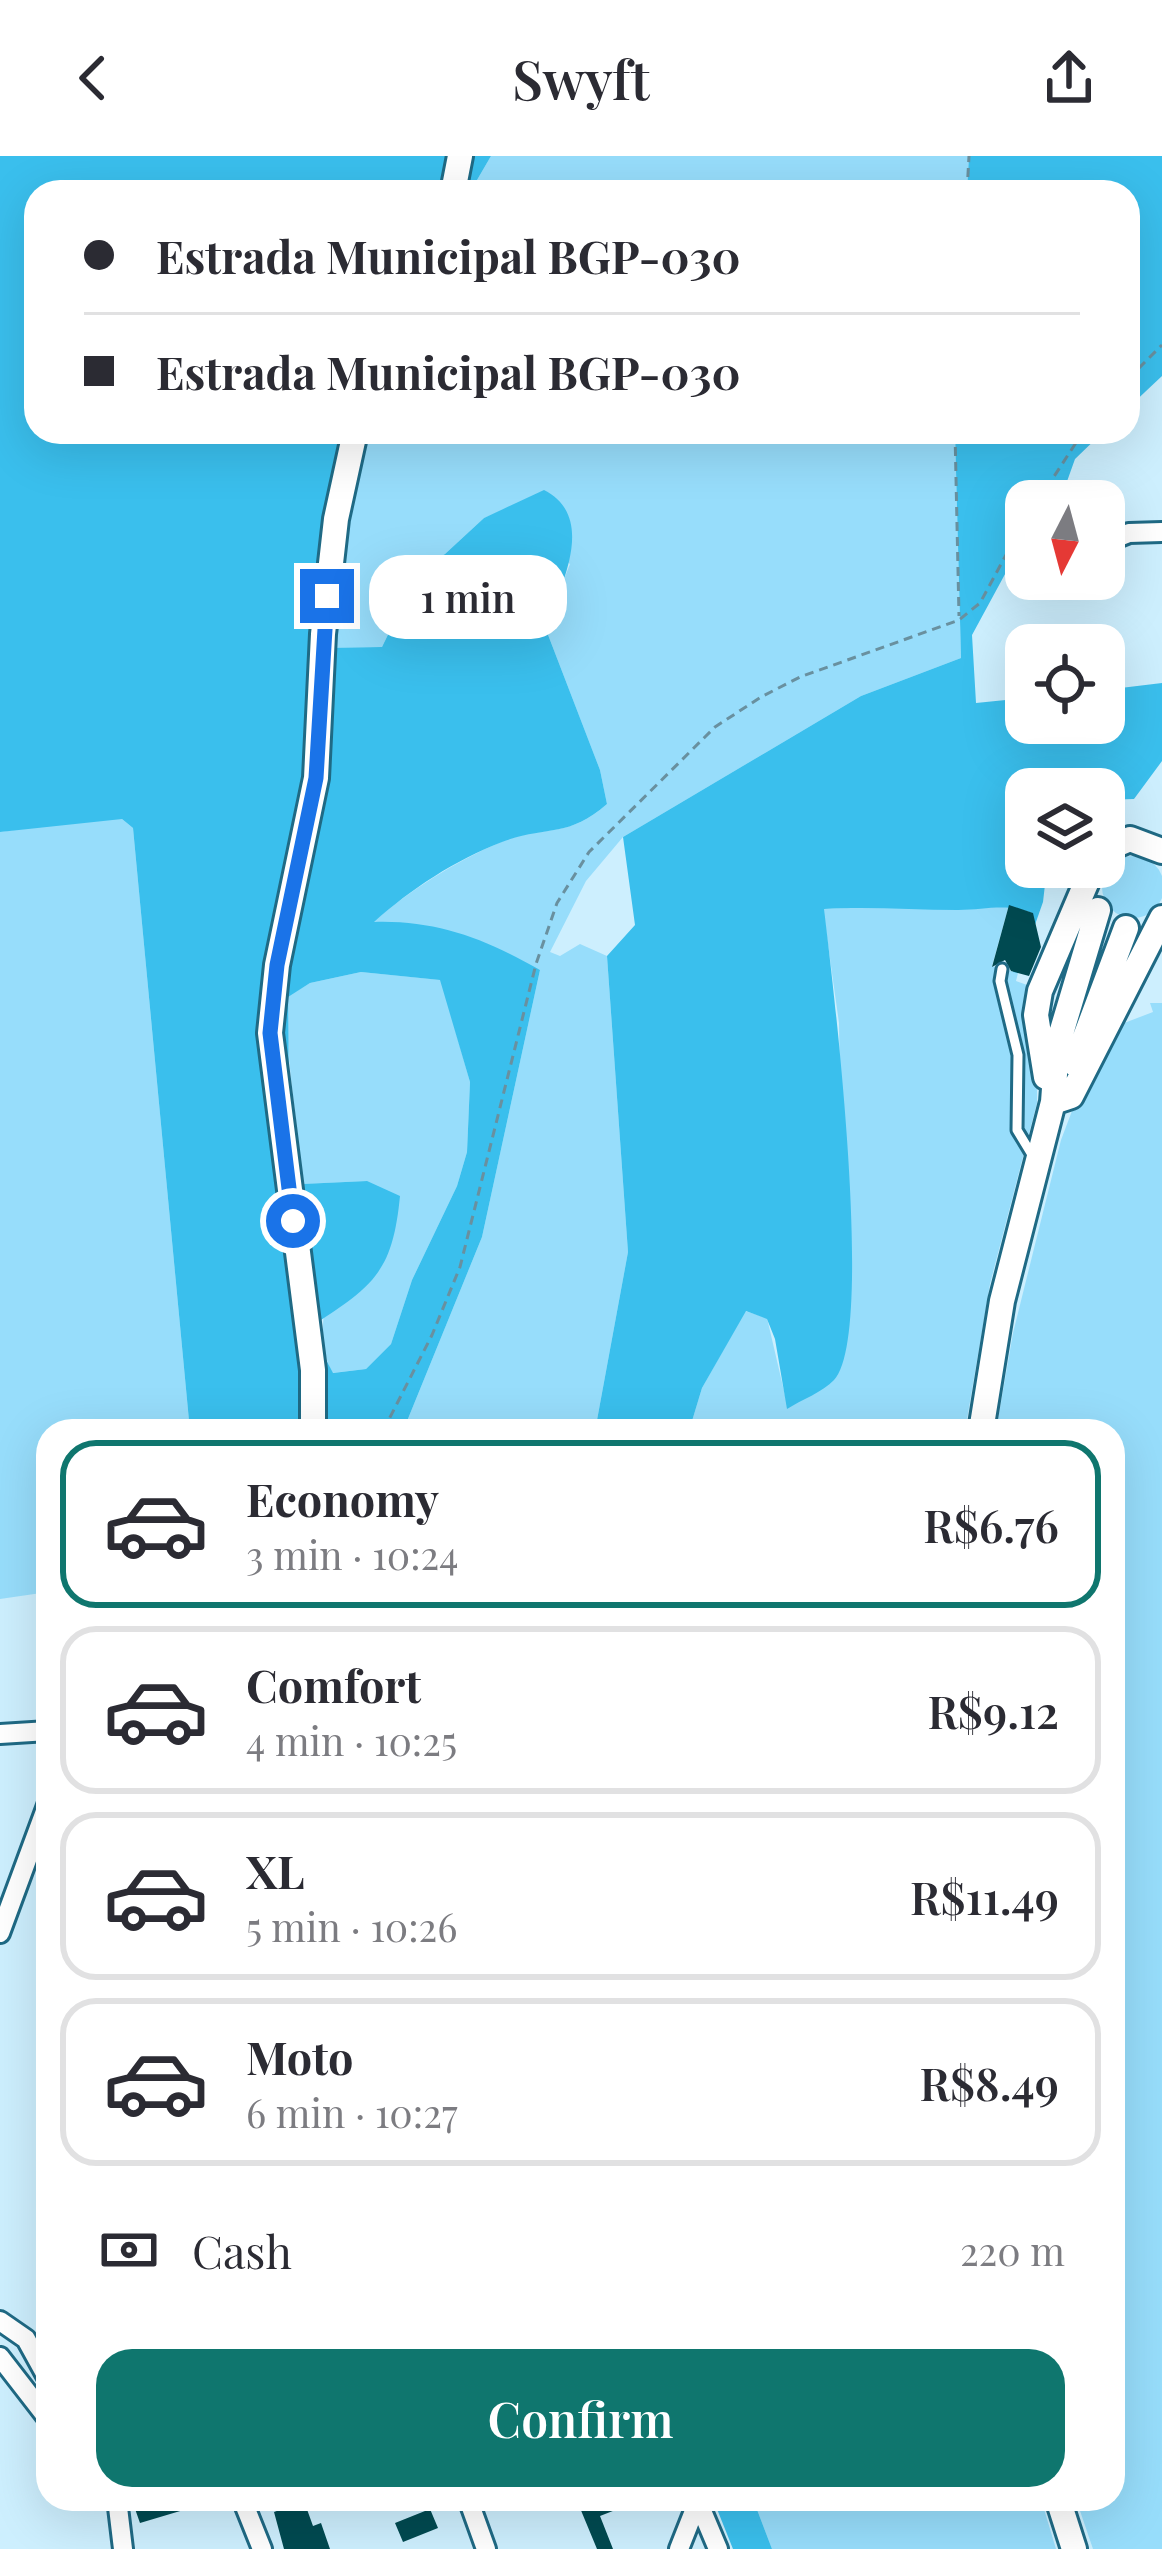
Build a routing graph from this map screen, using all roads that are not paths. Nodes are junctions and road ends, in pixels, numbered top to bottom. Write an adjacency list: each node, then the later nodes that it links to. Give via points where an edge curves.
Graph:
1 (353, 444): 16 (street, via 323,634 316,778 270,1033 314,1370)
2 (1162, 532): 3 (street)
3 (1125, 535)
4 (1125, 841): 5 (street)
5 (1161, 846)
6 (1084, 888): 10 (street)
7 (1097, 888): 9 (street)
8 (1162, 917): 9 (street, via 1143,926); 14 (street, via 1071,1096)
9 (1107, 920): 10 (street); 12 (street); 13 (street)
10 (1065, 937): 12 (street, via 1036,1015)
11 (1002, 969): 15 (lane, via 1018,1055 1017,1130)
12 (1048, 1044): 13 (street, via 1070,1055); 14 (street)
13 (1073, 1069): 14 (street)
14 (1053, 1102): 15 (street)
15 (1037, 1163): 17 (street)
16 (313, 1419)
17 (983, 1419)
18 (36, 1732): 19 (street)
19 (0, 1734)
20 (36, 1836): 21 (street)
21 (0, 1933)
22 (0, 2321): 24 (street)
23 (0, 2357): 25 (street)
24 (36, 2357)
25 (36, 2404)
26 (118, 2511): 32 (street)
27 (247, 2511): 33 (street)
28 (472, 2511): 34 (street)
29 (693, 2511): 35 (street)
30 (702, 2511): 36 (street)
31 (1062, 2511): 37 (street)
32 (123, 2549)
33 (262, 2549)
34 (486, 2549)
35 (680, 2549)
36 (718, 2549)
37 (1074, 2549)

